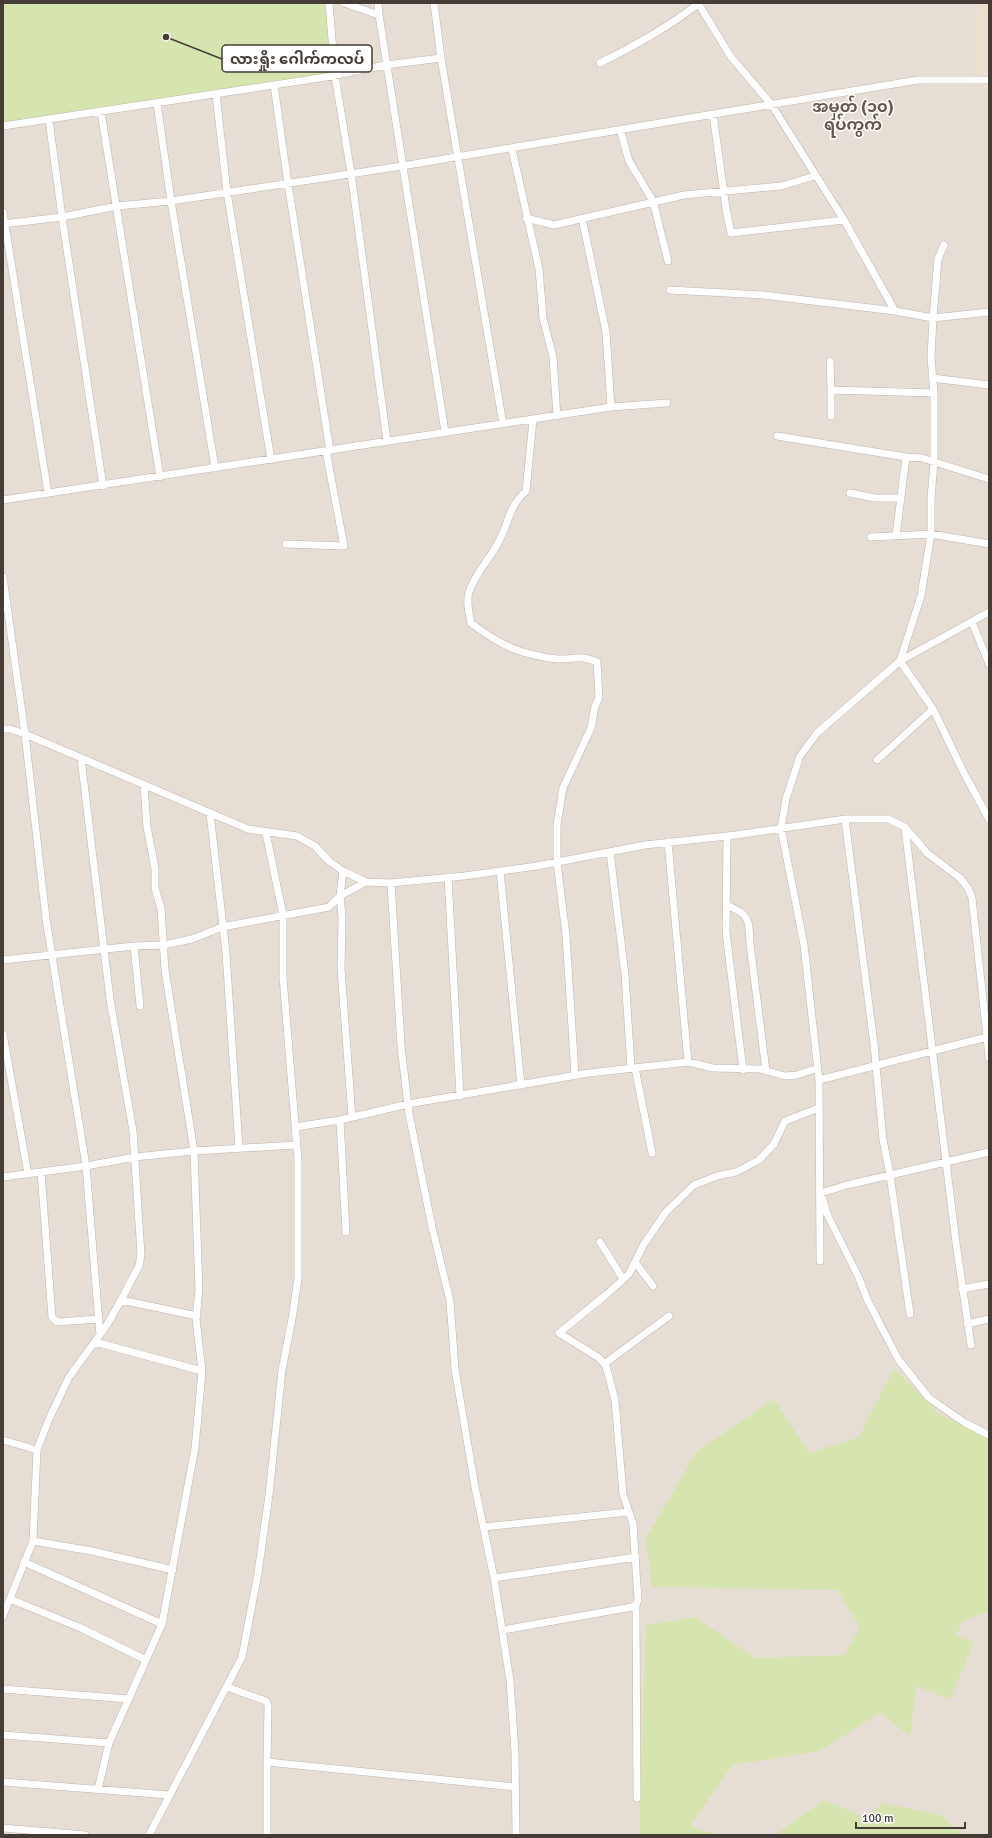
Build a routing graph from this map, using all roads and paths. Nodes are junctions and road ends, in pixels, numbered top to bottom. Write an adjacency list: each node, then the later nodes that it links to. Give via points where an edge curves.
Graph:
1 (329, 3): 10 (street)
2 (344, 3): 6 (street)
3 (378, 3): 6 (street)
4 (434, 3): 7 (street)
5 (698, 3): 8 (street, via 670,26); 15 (street, via 732,57)
6 (379, 15): 9 (street)
7 (441, 58): 9 (street); 22 (street)
8 (600, 63)
9 (386, 65): 10 (street); 23 (street)
10 (335, 76): 12 (street); 24 (street)
11 (989, 80): 15 (street, via 918,80)
12 (274, 85): 13 (street); 26 (street)
13 (216, 94): 14 (street); 28 (street)
14 (157, 103): 16 (street); 29 (street)
15 (771, 104): 17 (street); 25 (street)
16 (101, 112): 18 (street); 31 (street)
17 (713, 114): 20 (street); 27 (street)
18 (49, 120): 19 (street); 33 (street)
19 (3, 126)
20 (620, 129): 21 (street); 30 (street, via 629,161)
21 (512, 149): 22 (street); 34 (street)
22 (458, 156): 23 (street); 54 (street)
23 (402, 166): 24 (street); 55 (street)
24 (351, 173): 26 (street); 57 (street)
25 (815, 176): 27 (street, via 781,186); 36 (street)
26 (288, 184): 28 (street); 58 (street)
27 (724, 191): 30 (street); 36 (street, via 731,233)
28 (227, 192): 29 (street); 60 (street)
29 (171, 201): 31 (street); 62 (street)
30 (653, 201): 35 (street); 39 (street)
31 (117, 206): 33 (street); 63 (street)
32 (3, 212): 37 (street)
33 (62, 217): 37 (street); 65 (street)
34 (526, 218): 35 (street, via 554,225); 51 (street, via 539,269 543,318 553,357)
35 (582, 218): 50 (street, via 606,332)
36 (844, 220): 41 (street)
37 (4, 224): 66 (street)
38 (944, 245): 43 (street, via 938,259)
39 (668, 261)
40 (670, 290): 41 (street, via 762,295)
41 (895, 311): 43 (street)
42 (989, 312): 43 (street)
43 (933, 318): 45 (street)
44 (830, 361): 47 (street)
45 (932, 378): 46 (street); 48 (street)
46 (989, 385)
47 (830, 390): 48 (street); 52 (street)
48 (934, 392): 61 (street)
49 (667, 403): 50 (street)
50 (611, 407): 51 (street)
51 (557, 416): 53 (street)
52 (831, 416)
53 (532, 420): 54 (street); 95 (street, via 526,492 515,501 498,544 477,574 468,594 468,605 471,623 496,641 516,651 558,659 586,657 597,662 599,698 595,706 592,728 563,788 556,825)
54 (503, 424): 55 (street)
55 (445, 432): 57 (street)
56 (777, 436): 59 (street)
57 (387, 441): 58 (street)
58 (328, 451): 60 (street); 73 (street, via 344,546)
59 (906, 457): 61 (street); 68 (street)
60 (271, 460): 62 (street)
61 (934, 462): 64 (street); 70 (street)
62 (215, 468): 63 (street)
63 (160, 477): 65 (street)
64 (989, 479)
65 (103, 486): 66 (street)
66 (48, 493): 69 (street)
67 (850, 493): 68 (street, via 875,498)
68 (901, 498): 71 (street)
69 (3, 500)
70 (931, 534): 71 (street); 74 (street); 78 (street, via 921,596)
71 (896, 536): 72 (street)
72 (871, 537)
73 (286, 544)
74 (989, 544)
75 (3, 577): 82 (street)
76 (989, 612): 77 (street)
77 (972, 622): 78 (street); 79 (street)
78 (900, 661): 80 (street); 90 (street, via 817,733 800,756 786,799)
79 (989, 664)
80 (933, 709): 84 (street); 88 (street)
81 (3, 729): 82 (street)
82 (25, 734): 83 (street); 108 (street)
83 (81, 758): 85 (street); 107 (street)
84 (877, 760)
85 (144, 786): 86 (street); 105 (street, via 147,826 161,909)
86 (210, 813): 91 (street, via 248,829); 104 (street)
87 (845, 819): 89 (street, via 888,819); 90 (street); 116 (street)
88 (989, 819)
89 (905, 827): 112 (street, via 927,853 960,878 972,898); 113 (street)
90 (781, 828): 92 (street); 118 (street, via 804,945)
91 (266, 833): 96 (street, via 296,836 315,846); 103 (street)
92 (727, 836): 93 (street); 102 (street)
93 (668, 842): 94 (street); 115 (street)
94 (610, 852): 95 (street); 117 (street)
95 (557, 862): 97 (street); 121 (street, via 566,935)
96 (343, 871): 99 (street); 101 (street)
97 (500, 871): 98 (street); 123 (street)
98 (448, 877): 100 (street); 124 (street)
99 (366, 882): 100 (street); 101 (street)
100 (391, 883): 125 (street, via 401,1046)
101 (340, 896): 103 (street, via 330,907); 127 (street, via 341,969)
102 (726, 904): 119 (street, via 726,932); 120 (street, via 738,909 746,916 749,924)
103 (283, 915): 104 (street); 129 (street, via 282,978)
104 (222, 927): 105 (street, via 192,939); 131 (street, via 232,1025)
105 (164, 945): 106 (street); 132 (street, via 165,970)
106 (134, 946): 107 (street); 110 (street)
107 (105, 949): 108 (street); 135 (street, via 110,999 133,1131)
108 (52, 954): 109 (street); 137 (street)
109 (3, 960)
110 (140, 1006)
111 (3, 1034): 139 (street)
112 (988, 1037): 113 (street); 114 (street)
113 (932, 1052): 116 (street); 136 (street)
114 (989, 1058)
115 (688, 1062): 117 (street); 119 (street, via 713,1068)
116 (875, 1066): 122 (street); 140 (street, via 883,1140)
117 (633, 1068): 121 (street); 134 (street)
118 (818, 1068): 120 (street, via 785,1076); 122 (street)
119 (743, 1070): 120 (street)
120 (766, 1071)
121 (575, 1076): 123 (street)
122 (819, 1080): 126 (street)
123 (521, 1085): 124 (street)
124 (460, 1096): 125 (street)
125 (408, 1104): 127 (street); 167 (street, via 432,1227 450,1301 455,1369)
126 (819, 1108): 142 (street); 145 (street, via 786,1121 774,1144 759,1160 736,1172 694,1185 666,1212)
127 (352, 1117): 128 (street)
128 (340, 1120): 129 (street); 143 (street)
129 (295, 1127): 130 (street)
130 (296, 1144): 131 (street); 180 (street, via 298,1278 282,1370 258,1573 242,1657)
131 (239, 1148): 132 (street)
132 (194, 1151): 135 (street); 153 (street, via 199,1290)
133 (989, 1152): 136 (street)
134 (652, 1153)
135 (135, 1157): 137 (street); 151 (street, via 141,1255 139,1266)
136 (946, 1161): 140 (street); 150 (street)
137 (86, 1166): 138 (street); 155 (street)
138 (41, 1172): 139 (street); 155 (street, via 52,1317 57,1322)
139 (28, 1174): 141 (street)
140 (890, 1175): 142 (street); 152 (street)
141 (3, 1177)
142 (821, 1193): 146 (street); 163 (street, via 827,1214 898,1359 928,1398)
143 (346, 1232)
144 (600, 1242): 147 (street)
145 (635, 1262): 147 (street, via 629,1274); 149 (street)
146 (820, 1262)
147 (623, 1279): 161 (street, via 558,1333 599,1358)
148 (989, 1284): 150 (street)
149 (653, 1286)
150 (962, 1289): 157 (street)
151 (121, 1300): 153 (street); 158 (street)
152 (910, 1314)
153 (197, 1316): 162 (street)
154 (669, 1316): 161 (street)
155 (99, 1319): 158 (street)
156 (989, 1319): 157 (street)
157 (967, 1324): 160 (street)
158 (100, 1335): 159 (street)
159 (95, 1342): 162 (street); 165 (street, via 69,1377)
160 (970, 1345)
161 (604, 1364): 166 (street, via 615,1400 623,1494)
162 (202, 1371): 171 (street, via 195,1448)
163 (989, 1435)
164 (3, 1440): 165 (street)
165 (37, 1450): 168 (street)
166 (628, 1512): 167 (street); 169 (street, via 633,1524)
167 (484, 1527): 172 (street)
168 (33, 1540): 170 (street); 171 (street)
169 (636, 1557): 172 (street); 174 (street)
170 (24, 1562): 173 (street); 177 (street)
171 (173, 1570): 177 (street)
172 (494, 1578): 178 (street)
173 (10, 1599): 175 (street); 179 (street, via 81,1628)
174 (636, 1605): 178 (street); 190 (street)
175 (5, 1608): 176 (street)
176 (3, 1616)
177 (162, 1624): 179 (street)
178 (502, 1630): 187 (street, via 510,1681)
179 (146, 1660): 182 (street)
180 (226, 1687): 185 (street, via 266,1701); 189 (street)
181 (3, 1689): 182 (street)
182 (129, 1699): 184 (street)
183 (3, 1735): 184 (street)
184 (109, 1743): 188 (street)
185 (267, 1762): 187 (street); 194 (street)
186 (3, 1782): 188 (street)
187 (515, 1787): 195 (street)
188 (98, 1790): 189 (street)
189 (169, 1795): 193 (street)
190 (637, 1798)
191 (3, 1828): 192 (street)
192 (85, 1835)
193 (149, 1835)
194 (267, 1835)
195 (516, 1835)

